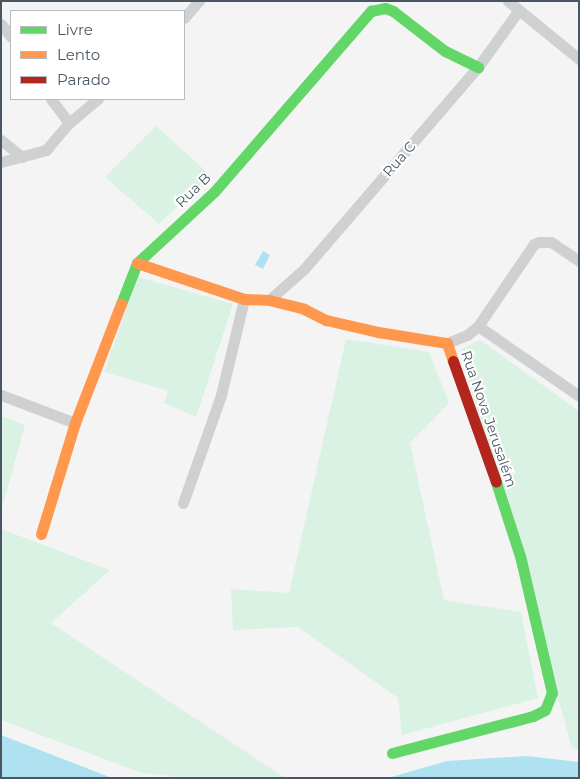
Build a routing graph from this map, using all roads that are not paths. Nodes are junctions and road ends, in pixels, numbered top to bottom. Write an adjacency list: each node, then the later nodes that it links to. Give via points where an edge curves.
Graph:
1 (199, 1): 4 (street)
2 (508, 1): 3 (street)
3 (519, 10): 7 (street); 8 (street, Rua C)
4 (185, 17)
5 (1, 24): 6 (street)
6 (10, 36)
7 (579, 59)
8 (478, 67): 16 (street, Rua B, via 445,51 393,12 385,8 371,11 214,192); 18 (street, Rua C, via 304,269)
9 (52, 100): 11 (street)
10 (97, 100): 11 (street)
11 (69, 123): 13 (street, via 46,150)
12 (1, 140): 13 (street)
13 (22, 156): 14 (street)
14 (1, 162)
15 (579, 261): 19 (street, via 551,242 534,244)
16 (136, 263): 17 (street, Rua Nova Jerusalém); 23 (street, Rua B)
17 (244, 299): 18 (street, Rua Nova Jerusalém); 24 (street, via 221,395)
18 (269, 300): 20 (street, Rua Nova Jerusalém, via 304,309 326,320)
19 (478, 326): 20 (street, via 467,335); 22 (street)
20 (447, 343): 26 (street, Rua Nova Jerusalém, via 520,556 550,680 550,701 545,710 533,716)
21 (1, 395): 23 (street)
22 (579, 396)
23 (75, 423): 25 (street, Rua B)
24 (183, 503)
25 (41, 534)
26 (392, 753)

